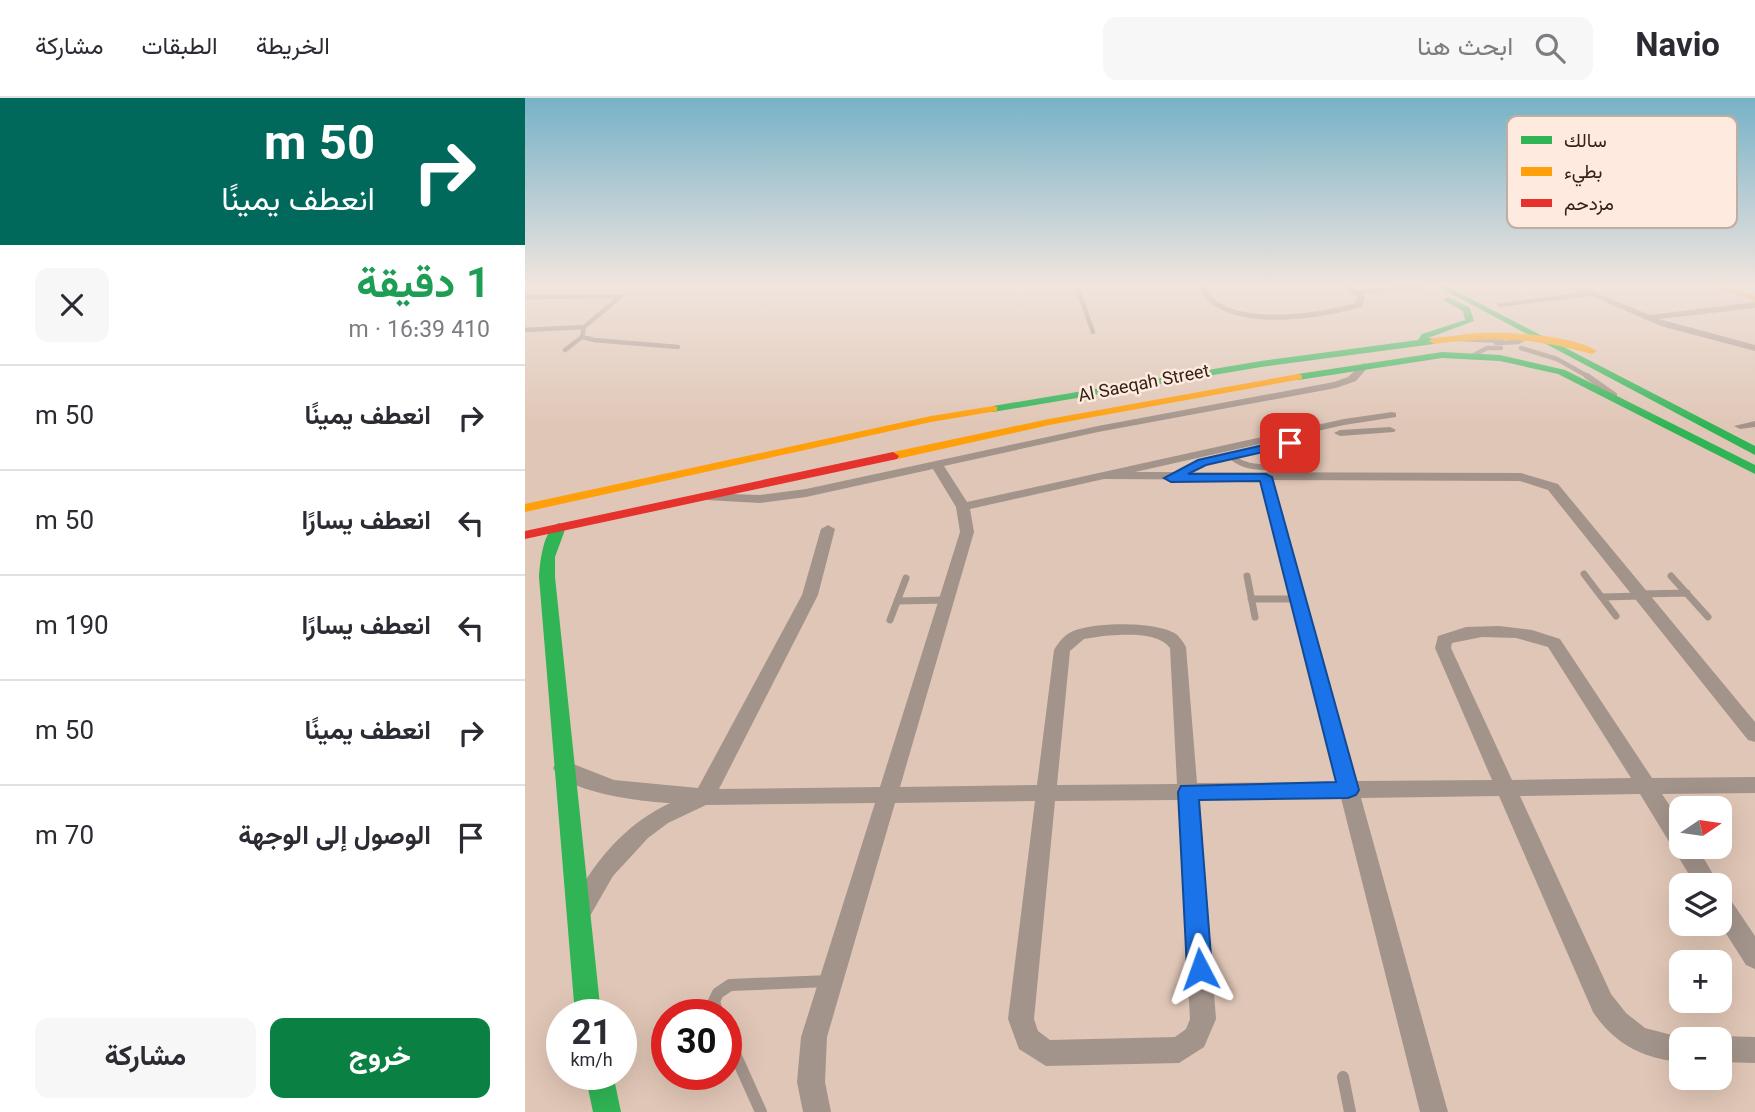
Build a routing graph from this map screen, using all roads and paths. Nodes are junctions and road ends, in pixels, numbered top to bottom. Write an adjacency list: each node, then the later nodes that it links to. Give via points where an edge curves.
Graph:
1 (583, 331): 6 (lane)
2 (1439, 331): 9 (main road)
3 (1521, 331): 24 (main road)
4 (1553, 331): 17 (main road)
5 (1694, 331): 14 (street)
6 (582, 337): 11 (lane, via 623,345); 15 (lane)
7 (1451, 338): 8 (main road, Al Saeqah Street, via 1493,333); 9 (main road, Al Saeqah Street); 12 (lane)
8 (1522, 340): 12 (lane); 16 (lane); 17 (main road, Al Saeqah Street)
9 (1422, 341): 33 (main road, Al Saeqah Street, via 969,412)
10 (1502, 341): 12 (lane)
11 (678, 347)
12 (1480, 348): 13 (lane); 16 (lane, via 1520,344); 18 (main road, Al Saeqah Street); 19 (main road, Al Saeqah Street, via 1549,368)
13 (1509, 348)
14 (1755, 348)
15 (565, 350)
16 (1534, 350): 19 (lane, via 1586,376)
17 (1592, 351): 21 (main road)
18 (1364, 366): 26 (street, via 1352,379 1336,385); 31 (main road, Al Saeqah Street, via 1102,412)
19 (1619, 400): 27 (main road, Al Saeqah Street)
20 (1392, 415): 28 (street)
21 (1750, 428)
22 (1390, 430): 23 (street, via 1346,432)
23 (1290, 443): 25 (street); 25 (lane, via 1299,457 1290,464 1246,466)
24 (1755, 451)
25 (1231, 456): 30 (street, via 1192,466)
26 (936, 464): 31 (street, via 782,497); 32 (street)
27 (1755, 470)
28 (1105, 475): 30 (street); 32 (street)
29 (1266, 477): 30 (street); 42 (street, via 1535,479 1553,488); 45 (street)
30 (1171, 478)
31 (704, 496): 34 (main road, Al Saeqah Street)
32 (963, 507): 46 (street, via 967,532)
33 (525, 508)
34 (559, 527): 36 (main road, Al Saeqah Street); 53 (main road, via 547,567)
35 (828, 529): 61 (street, via 810,595)
36 (525, 535)
37 (1584, 574): 43 (lane)
38 (1247, 576): 44 (lane)
39 (1671, 576): 41 (lane)
40 (906, 578): 47 (lane)
41 (1687, 593): 42 (lane); 50 (lane)
42 (1641, 595): 43 (lane); 52 (street)
43 (1602, 597): 48 (lane)
44 (1251, 599): 45 (lane); 49 (lane)
45 (1298, 599): 57 (street)
46 (947, 600): 47 (lane); 60 (street)
47 (897, 601): 51 (lane)
48 (1616, 616)
49 (1255, 617)
50 (1708, 617)
51 (890, 620)
52 (1755, 735)
53 (563, 768): 61 (street, via 612,789); 63 (main road)
54 (1755, 785): 55 (street)
55 (1646, 786): 56 (street); 56 (street, via 1554,643 1527,632 1452,634 1443,648); 62 (street)
56 (1506, 787): 57 (street); 69 (street, via 1608,1013 1640,1040)
57 (1348, 790): 58 (street); 79 (street)
58 (1188, 792): 59 (street); 59 (street, via 1175,642 1153,632 1091,632 1072,637 1062,650); 59 (street, via 1203,1019 1200,1029 1188,1045 1169,1052 1058,1054 1036,1048 1021,1019)
59 (1046, 794): 60 (street)
60 (887, 795): 61 (street); 66 (street)
61 (704, 797): 63 (street, via 661,817 631,841 605,869)
62 (1669, 822)
63 (577, 918): 67 (main road)
64 (1732, 921): 65 (street)
65 (1755, 957)
66 (829, 981): 68 (lane, via 730,985); 77 (street, via 811,1059)
67 (586, 999)
68 (715, 999)
69 (1669, 1048)
70 (1732, 1049): 71 (street)
71 (1755, 1050)
72 (742, 1070): 76 (lane)
73 (1343, 1077): 78 (lane)
74 (602, 1090): 75 (main road)
75 (607, 1112)
76 (761, 1112)
77 (817, 1112)
78 (1350, 1112)
79 (1434, 1112)

